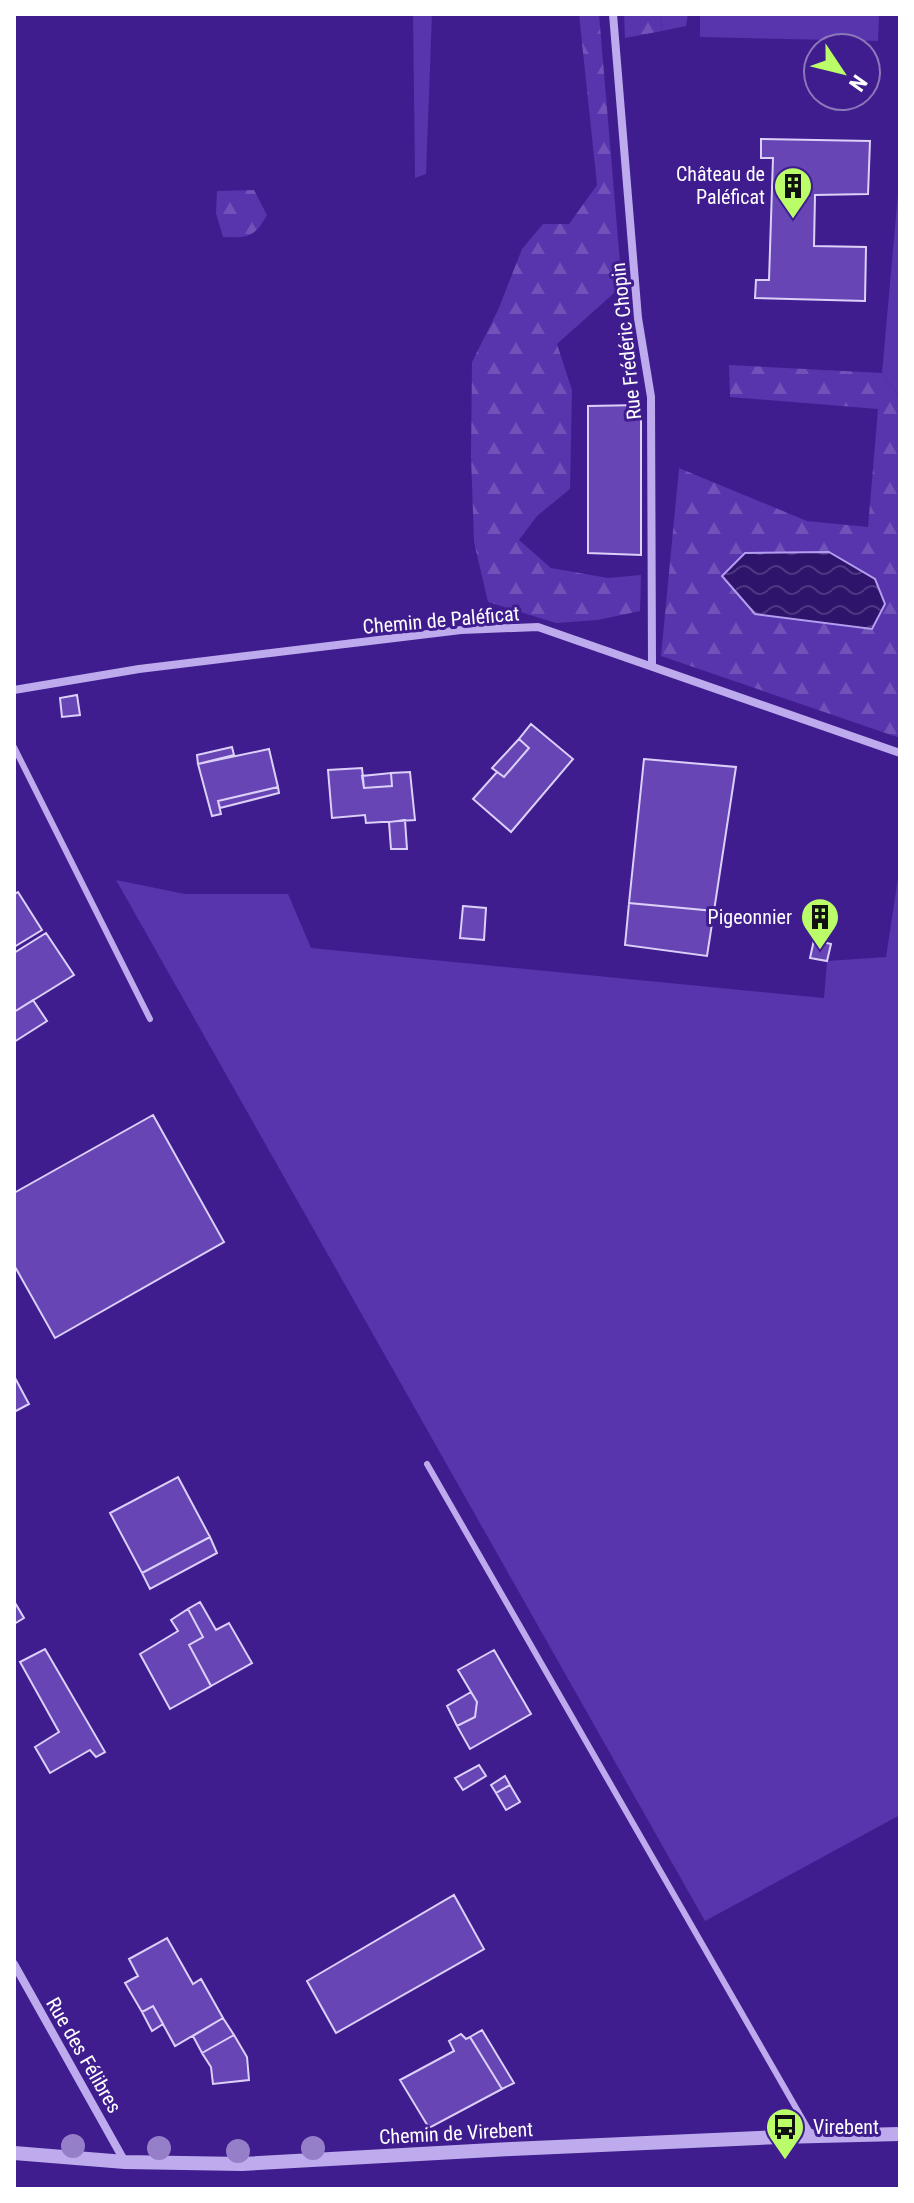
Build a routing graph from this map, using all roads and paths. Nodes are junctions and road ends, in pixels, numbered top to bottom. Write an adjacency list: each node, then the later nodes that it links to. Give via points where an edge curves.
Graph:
1 (613, 14): 2 (street, Rue Frédéric Chopin, via 638,318 651,397)
2 (652, 665): 3 (street, Chemin de Paléficat, via 538,627 446,632 139,669); 5 (street, Chemin de Paléficat)
3 (14, 690)
4 (14, 747): 6 (lane)
5 (900, 753)
6 (150, 1019)
7 (427, 1464): 10 (lane)
8 (14, 1964): 12 (street, Rue des Félibres)
9 (900, 2134): 10 (street, Chemin de Virebent)
10 (812, 2137): 12 (street, Chemin de Virebent, via 242,2164)
11 (14, 2153): 12 (street, Chemin de Virebent)
12 (125, 2162)

